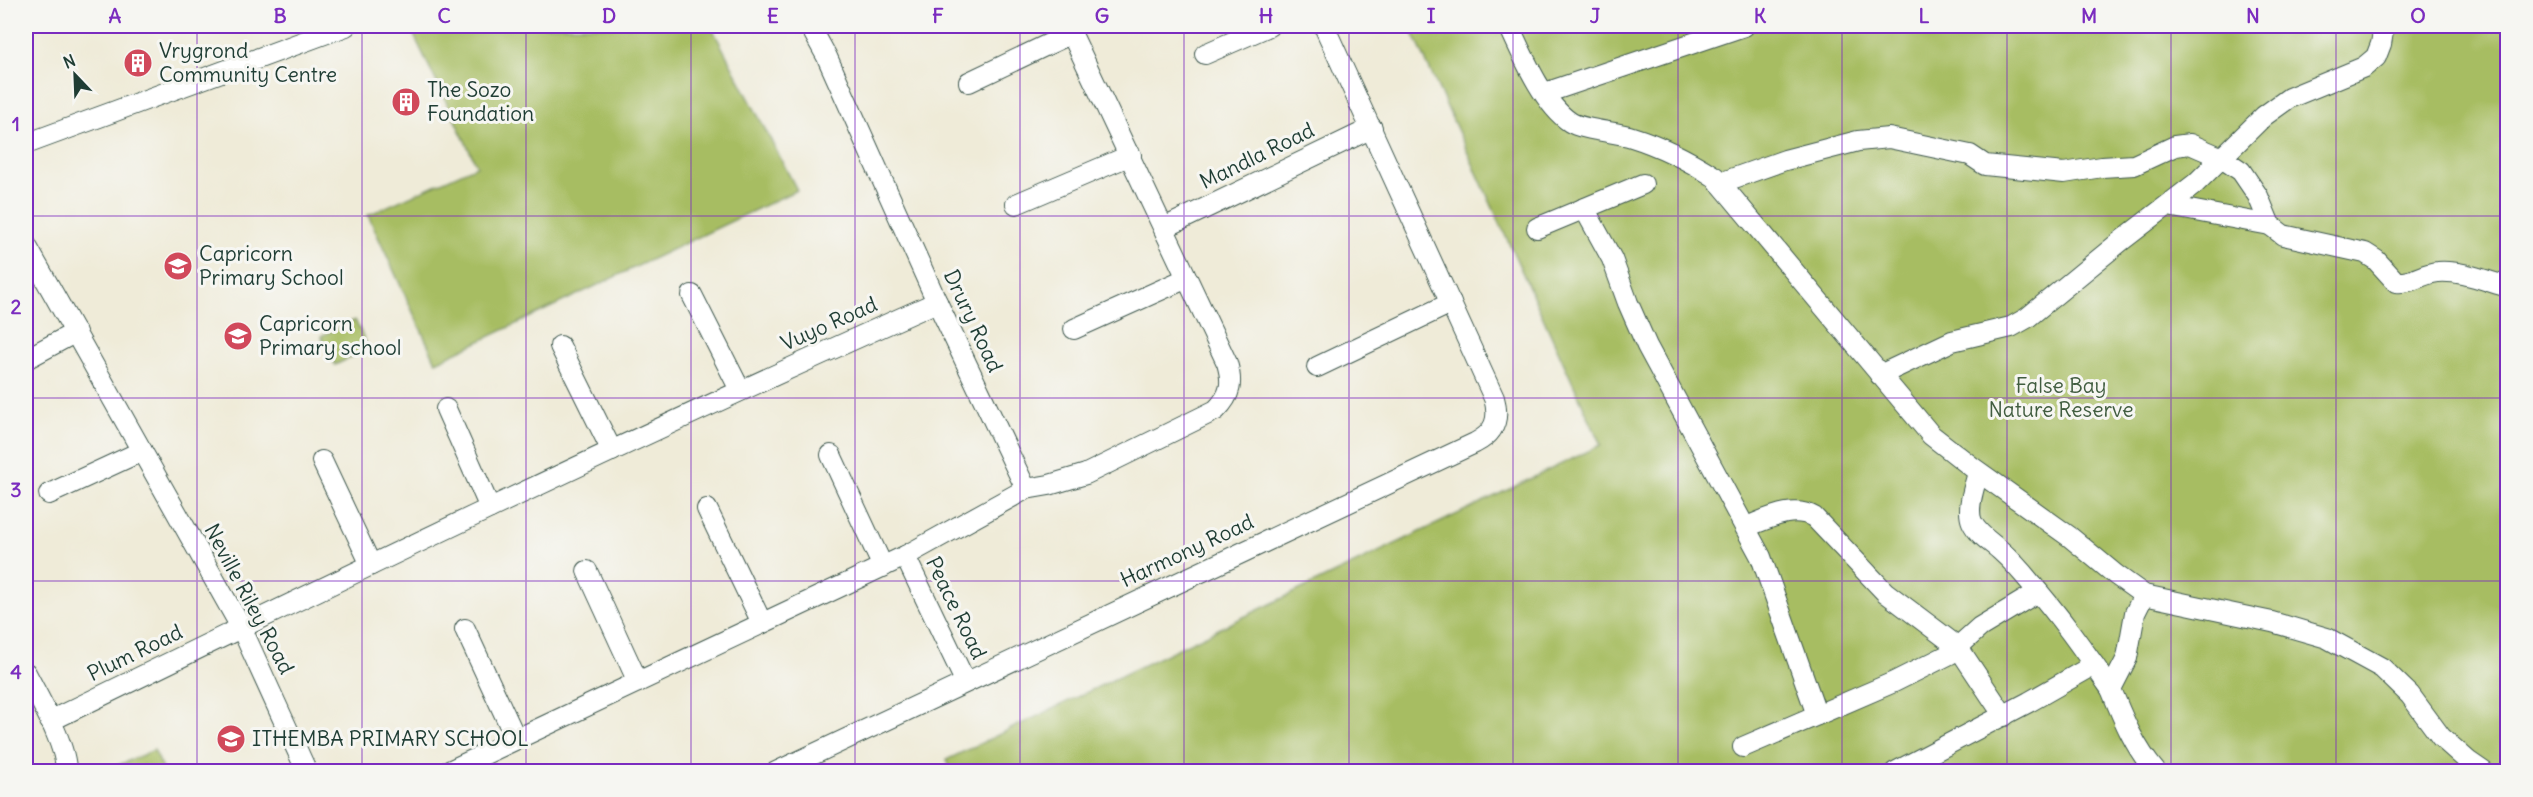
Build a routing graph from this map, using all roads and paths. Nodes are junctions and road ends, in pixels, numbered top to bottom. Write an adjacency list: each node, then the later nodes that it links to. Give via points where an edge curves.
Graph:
1 (346, 26): 13 (street)
2 (810, 26): 28 (street, Drury Road)
3 (1269, 26): 9 (street)
4 (1324, 26): 12 (street, Harmony Road)
5 (1509, 26): 11 (street, via 1531,74)
6 (1744, 26): 11 (street)
7 (2384, 26): 15 (street, via 2376,57 2364,67 2289,98 2264,116)
8 (1070, 29): 10 (street); 14 (street)
9 (1205, 54)
10 (969, 82)
11 (1545, 93): 16 (street, via 1571,123 1634,137 1692,162)
12 (1372, 128): 22 (street, Mandla Road); 29 (street, Harmony Road)
13 (26, 144)
14 (1131, 155): 18 (street); 22 (street)
15 (2223, 159): 16 (street, via 2190,144 2175,146 2134,165 2064,173 1985,165 1970,154 1888,138 1858,141 1785,160); 19 (street); 21 (street, via 2241,171 2258,196)
16 (1720, 183): 35 (street)
17 (1642, 184): 20 (street)
18 (1016, 204)
19 (2168, 206): 21 (street); 35 (street, via 2028,318 2011,327 1952,341)
20 (1584, 208): 23 (street); 47 (street, via 1612,259 1647,345)
21 (2270, 225): 26 (street, via 2283,235 2365,253 2397,282 2448,272)
22 (1164, 228): 25 (street)
23 (1537, 228)
24 (26, 245): 31 (street, Neville Riley Road)
25 (1185, 279): 30 (street); 43 (street, via 1227,363 1231,389 1226,401 1216,410 1086,474)
26 (2508, 287)
27 (692, 295): 36 (street)
28 (937, 302): 36 (street, Vuyo Road); 43 (street, Drury Road)
29 (1450, 303): 34 (street); 60 (street, Harmony Road, via 1498,412 1484,439)
30 (1074, 329)
31 (76, 332): 33 (street); 38 (street, Neville Riley Road)
32 (560, 346): 39 (street)
33 (26, 359)
34 (1317, 368)
35 (1880, 375): 42 (street, via 1931,435)
36 (740, 390): 39 (street, Vuyo Road)
37 (446, 409): 45 (street)
38 (142, 451): 44 (street); 55 (street, Neville Riley Road)
39 (612, 451): 45 (street, Vuyo Road)
40 (831, 455): 50 (street)
41 (322, 461): 49 (street)
42 (1978, 472): 52 (street, via 1972,523); 53 (street)
43 (1026, 489): 48 (street)
44 (48, 494)
45 (490, 508): 49 (street, Vuyo Road)
46 (707, 509): 54 (street)
47 (1746, 527): 57 (street, via 1794,511 1815,516 1886,592); 63 (street, via 1761,557)
48 (905, 556): 50 (street); 60 (street, Peace Road)
49 (370, 565): 55 (street, Vuyo Road)
50 (883, 567): 54 (street)
51 (586, 571): 61 (street)
52 (2038, 592): 57 (street, via 1980,627); 58 (street)
53 (2144, 595): 62 (street, via 2135,613 2127,658); 75 (street, via 2327,638 2382,668 2410,695 2441,737)
54 (762, 623): 61 (street)
55 (241, 627): 65 (street, Plum Road); 70 (street, Neville Riley Road)
56 (465, 629): 66 (street)
57 (1958, 647): 63 (street, via 1894,682); 64 (street)
58 (2094, 665): 62 (street); 64 (street)
59 (26, 673): 65 (street)
60 (964, 681): 72 (street, Harmony Road)
61 (638, 682): 66 (street)
62 (2111, 689): 74 (street, via 2126,727)
63 (1817, 715): 67 (street)
64 (2004, 716): 73 (street)
65 (50, 721): 69 (street)
66 (516, 739): 68 (street)
67 (1743, 747)
68 (478, 765): 71 (street)
69 (66, 771)
70 (308, 771)
71 (447, 771)
72 (776, 771)
73 (1895, 771)
74 (2156, 771)
75 (2484, 771)

